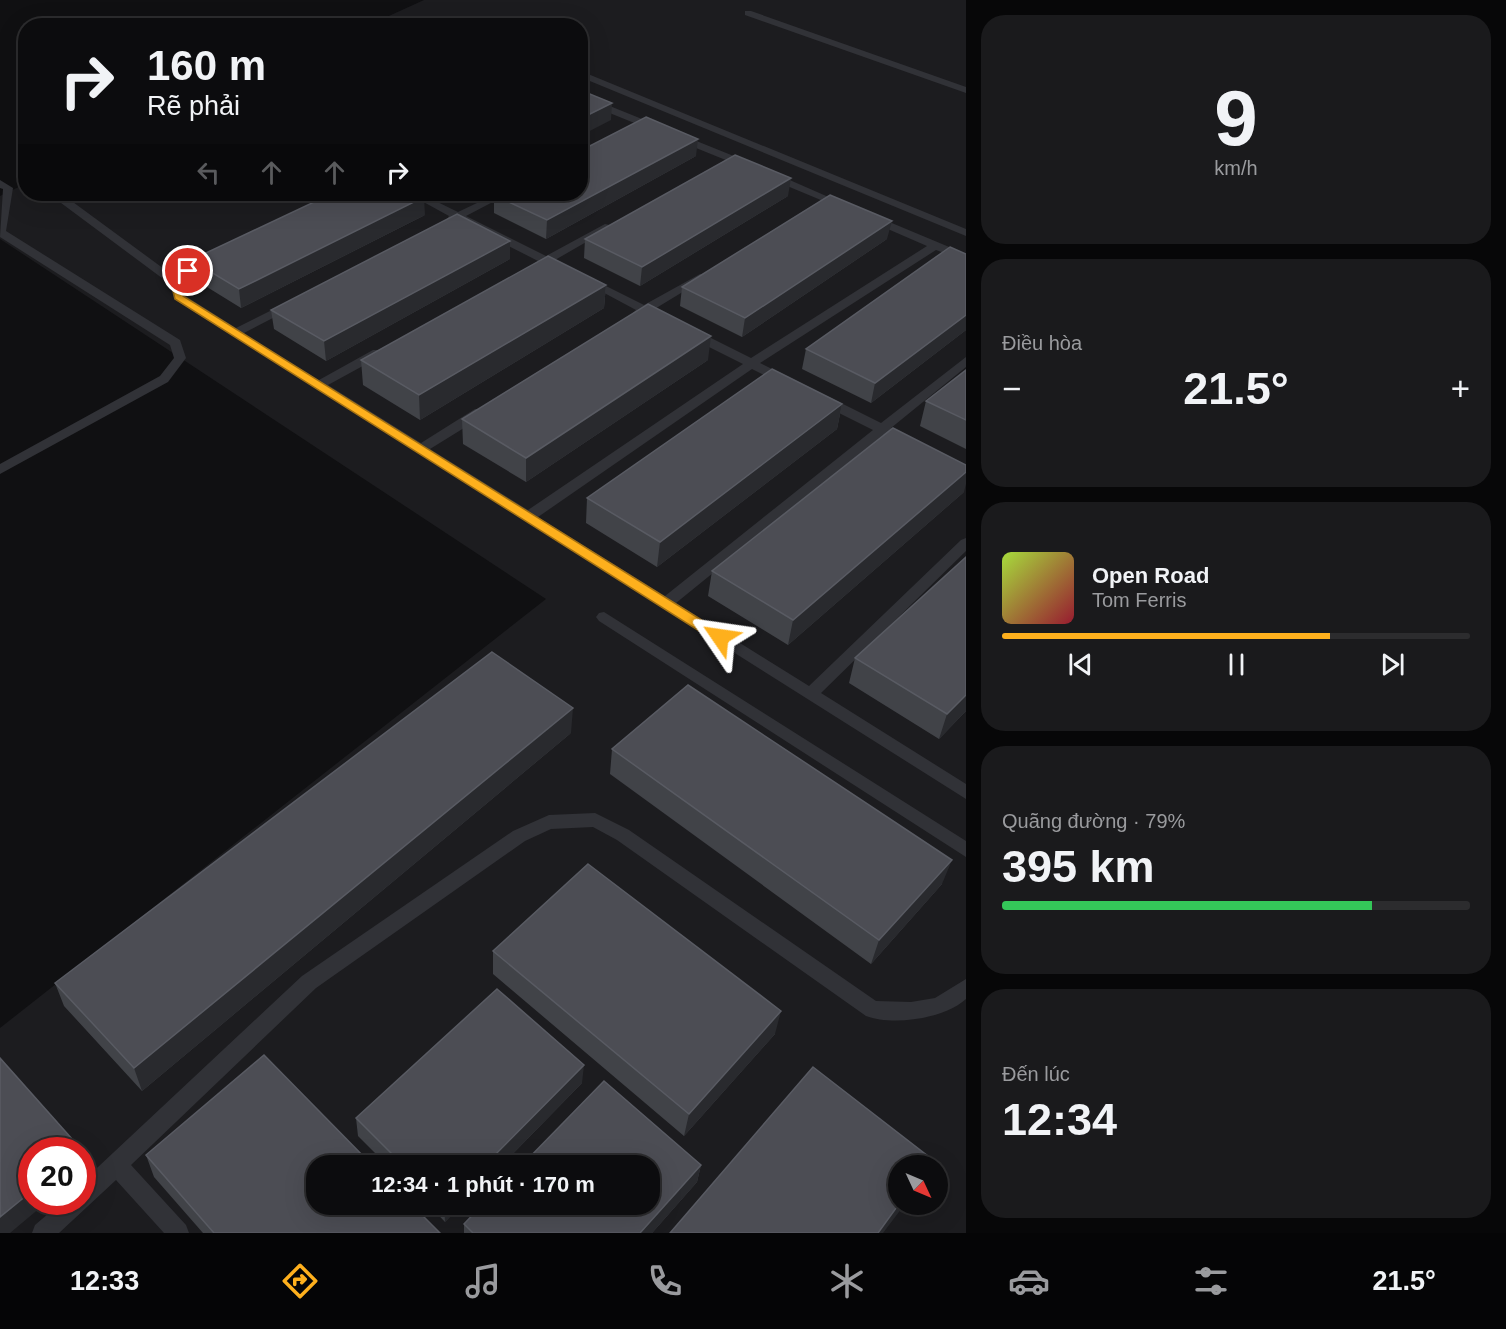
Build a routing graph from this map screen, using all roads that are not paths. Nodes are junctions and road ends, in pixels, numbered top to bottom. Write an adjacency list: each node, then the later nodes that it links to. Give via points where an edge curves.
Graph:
1 (748, 13): 3 (lane)
2 (588, 77): 16 (lane)
3 (966, 90)
4 (588, 100): 5 (lane)
5 (645, 122): 6 (lane); 11 (lane, via 727,162 759,170 823,203)
6 (627, 131)
7 (0, 183): 36 (lane, via 8,188 0,232 176,343 180,358 164,379)
8 (65, 201): 23 (lane)
9 (428, 201): 13 (lane)
10 (489, 201): 13 (lane)
11 (850, 209)
12 (861, 213): 17 (lane)
13 (458, 216): 15 (lane); 20 (lane)
14 (619, 221): 20 (lane)
15 (437, 227)
16 (963, 228)
17 (936, 245): 19 (lane); 30 (lane)
18 (221, 253): 23 (lane, via 188,271)
19 (966, 258)
20 (546, 260): 21 (lane); 25 (lane)
21 (526, 272)
22 (706, 273): 25 (lane)
23 (176, 283): 27 (lane, via 178,297)
24 (299, 300): 27 (lane)
25 (645, 310): 26 (lane); 30 (lane)
26 (626, 322)
27 (236, 333): 31 (lane)
28 (391, 346): 31 (lane)
29 (966, 361): 33 (lane)
30 (752, 363): 33 (lane); 37 (lane)
31 (319, 385): 35 (lane)
32 (489, 407): 35 (lane)
33 (881, 429): 34 (lane); 39 (lane)
34 (913, 445)
35 (421, 449): 37 (lane)
36 (0, 470)
37 (528, 517): 39 (lane)
38 (966, 543): 41 (lane)
39 (666, 603): 41 (lane)
40 (604, 617): 43 (lane)
41 (810, 694): 42 (lane)
42 (965, 789)
43 (966, 850)
44 (966, 987): 45 (lane, via 957,998 923,1011 873,1010 623,835 595,820 549,822 519,836 309,982)
45 (117, 1165): 46 (lane); 49 (lane)
46 (96, 1184)
47 (62, 1215): 48 (lane)
48 (42, 1233)
49 (178, 1233)

